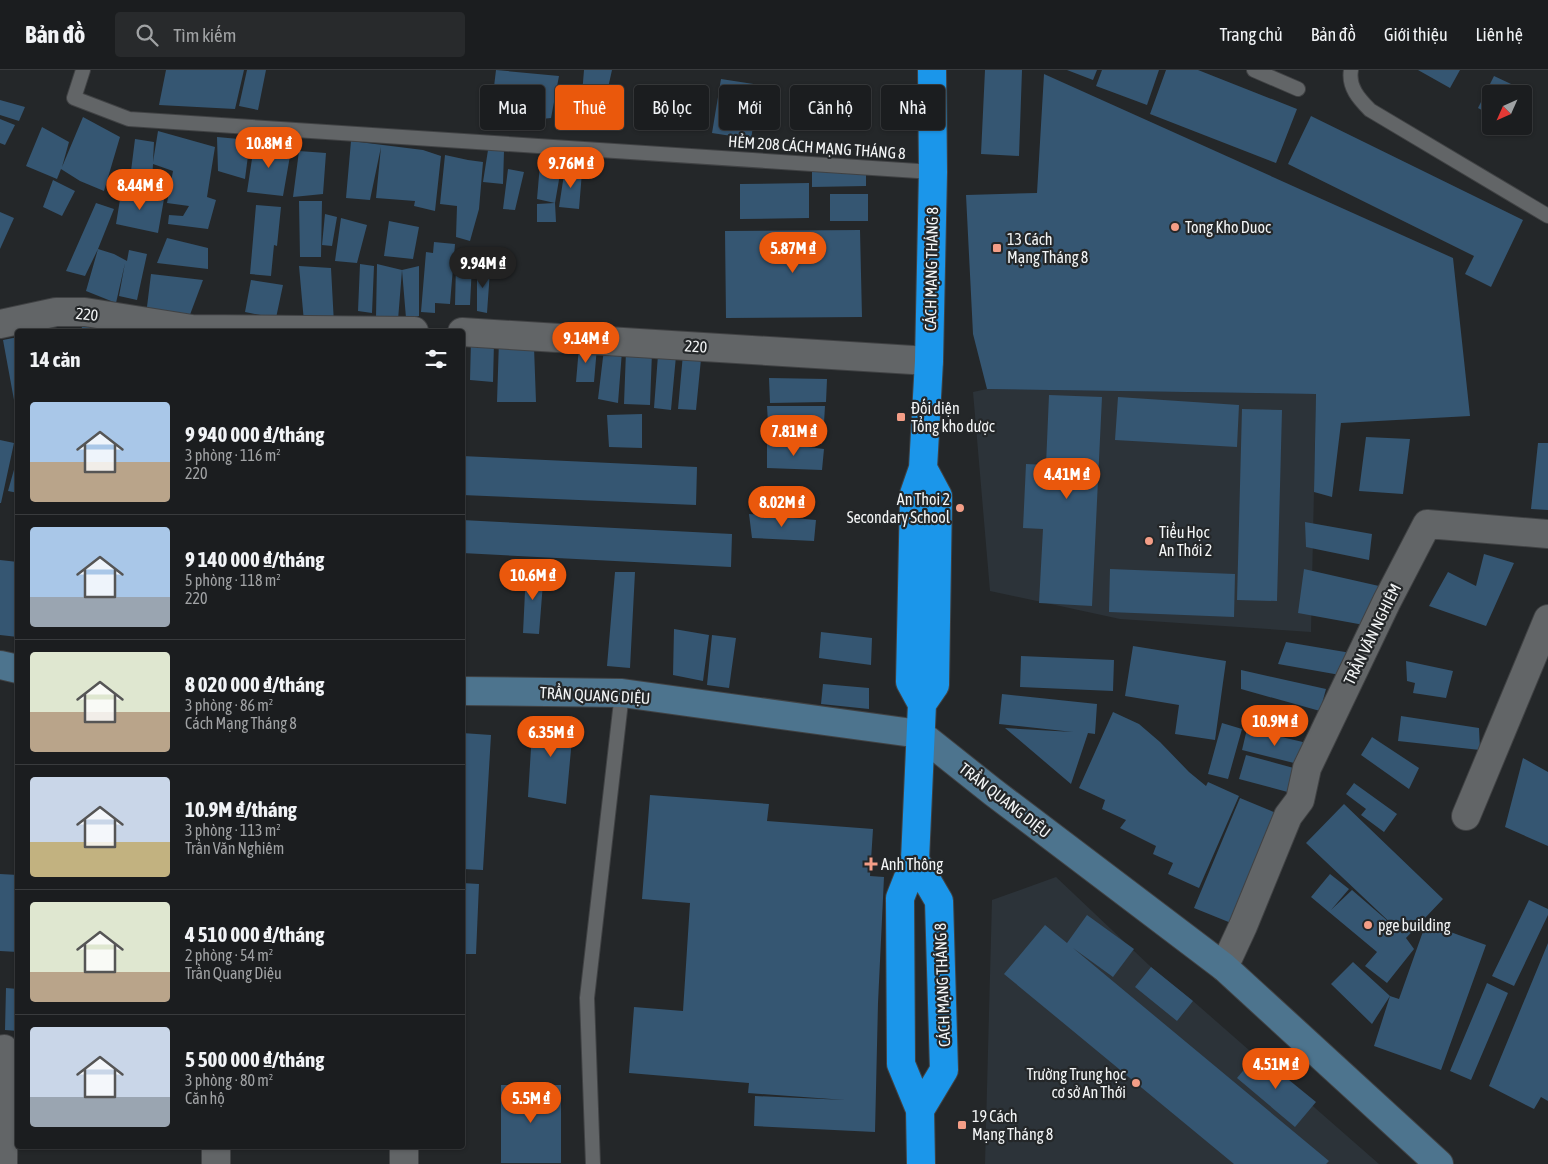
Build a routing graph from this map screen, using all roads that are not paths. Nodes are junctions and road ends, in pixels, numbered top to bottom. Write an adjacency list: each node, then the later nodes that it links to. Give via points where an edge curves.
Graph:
1 (83, 70): 6 (lane, HẺM 208 CÁCH MẠNG THÁNG 8, via 74,98 129,119)
2 (932, 70): 6 (highway, CÁCH MẠNG THÁNG 8)
3 (1254, 70): 5 (lane)
4 (1351, 70): 7 (lane, via 1350,78 1357,97 1370,110)
5 (1298, 89)
6 (933, 172): 11 (highway, CÁCH MẠNG THÁNG 8)
7 (1548, 216)
8 (0, 324): 9 (street, 220, via 56,312 85,312)
9 (186, 329)
10 (465, 332): 11 (street, 220)
11 (929, 361): 18 (highway, CÁCH MẠNG THÁNG 8, via 923,468 938,496 935,684 922,704)
12 (1548, 534): 21 (street, TRẦN VĂN NGHIÊM, via 1427,524 1308,768 1300,800 1288,816)
13 (1548, 619): 19 (street)
14 (0, 665): 15 (street)
15 (15, 668)
16 (465, 691): 17 (street, TRẦN QUANG DIỆU)
17 (622, 693): 18 (street, TRẦN QUANG DIỆU); 29 (lane, via 587,998)
18 (920, 734): 20 (highway, CÁCH MẠNG THÁNG 8); 21 (street, TRẦN QUANG DIỆU)
19 (1466, 816)
20 (916, 860): 23 (highway, CÁCH MẠNG THÁNG 8, via 900,898 902,1064); 23 (highway, CÁCH MẠNG THÁNG 8, via 940,901 944,1070)
21 (1224, 967): 31 (street, TRẦN QUANG DIỆU)
22 (4, 1049): 26 (street)
23 (920, 1110): 30 (highway, CÁCH MẠNG THÁNG 8)
24 (216, 1149): 27 (street)
25 (404, 1149): 28 (street)
26 (3, 1164)
27 (216, 1164)
28 (404, 1164)
29 (593, 1164)
30 (921, 1164)
31 (1440, 1164)

